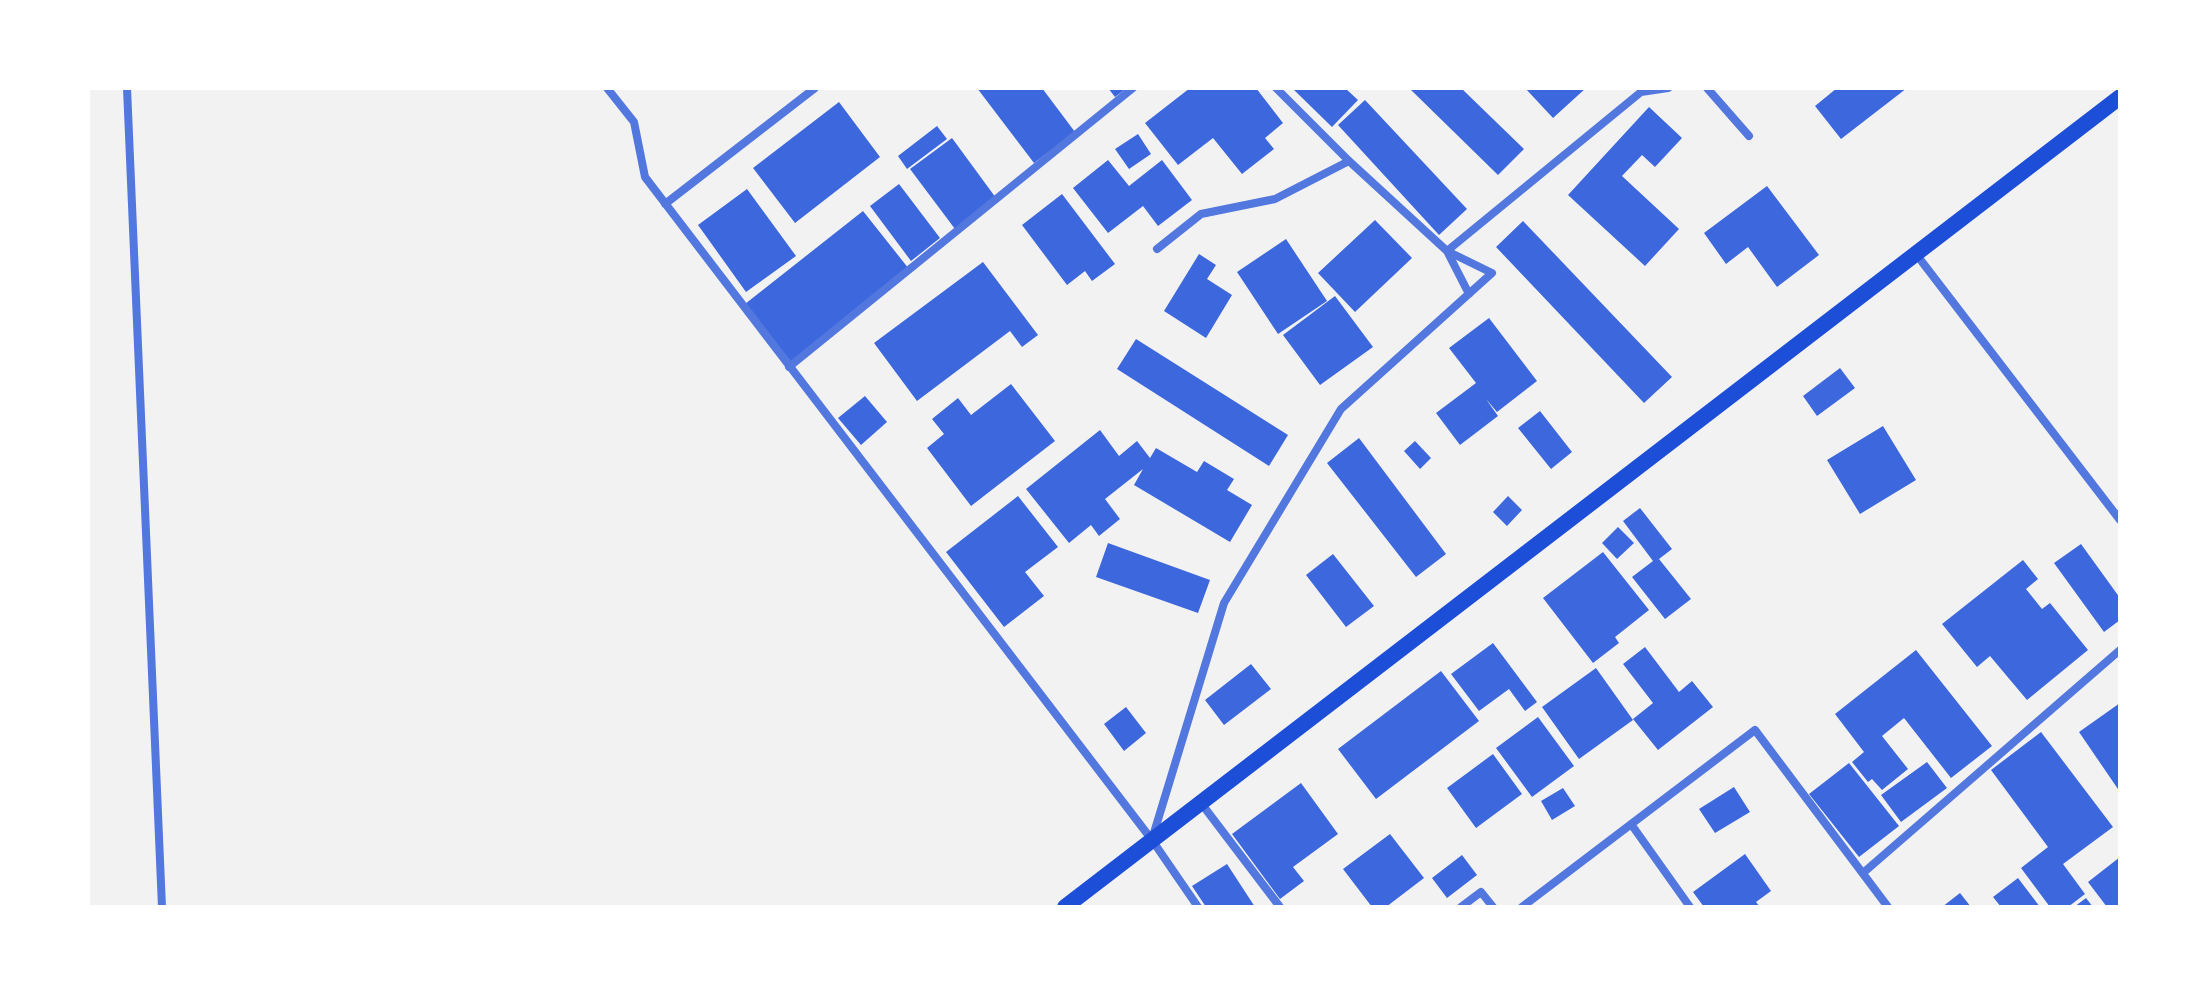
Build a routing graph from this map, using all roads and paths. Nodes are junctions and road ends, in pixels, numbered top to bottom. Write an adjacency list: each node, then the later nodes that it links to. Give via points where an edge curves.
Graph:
1 (127, 88): 24 (street)
2 (607, 88): 12 (street, via 634,122 645,177)
3 (815, 88): 12 (street)
4 (1133, 88): 17 (street)
5 (1276, 88): 11 (street)
6 (1668, 88): 8 (street)
7 (1707, 88): 10 (street)
8 (1639, 90): 14 (street)
9 (2120, 97): 15 (main road)
10 (1749, 136)
11 (1349, 161): 13 (street, via 1275,199 1201,214); 14 (street)
12 (665, 204): 17 (street)
13 (1157, 249)
14 (1447, 251): 16 (street); 16 (street, via 1492,273)
15 (1915, 253): 18 (street); 20 (main road)
16 (1469, 294): 22 (street, via 1341,409 1224,603)
17 (789, 367): 22 (street)
18 (2120, 520)
19 (2120, 650): 23 (street)
20 (1200, 803): 22 (main road); 27 (street)
21 (1631, 824): 23 (street, via 1755,730); 30 (street); 31 (street)
22 (1152, 840): 25 (main road); 26 (street)
23 (1863, 873): 32 (street)
24 (162, 907)
25 (1065, 907)
26 (1198, 907)
27 (1280, 907)
28 (1461, 907): 29 (street, via 1481,892)
29 (1493, 907)
30 (1522, 907)
31 (1690, 907)
32 (1888, 907)

